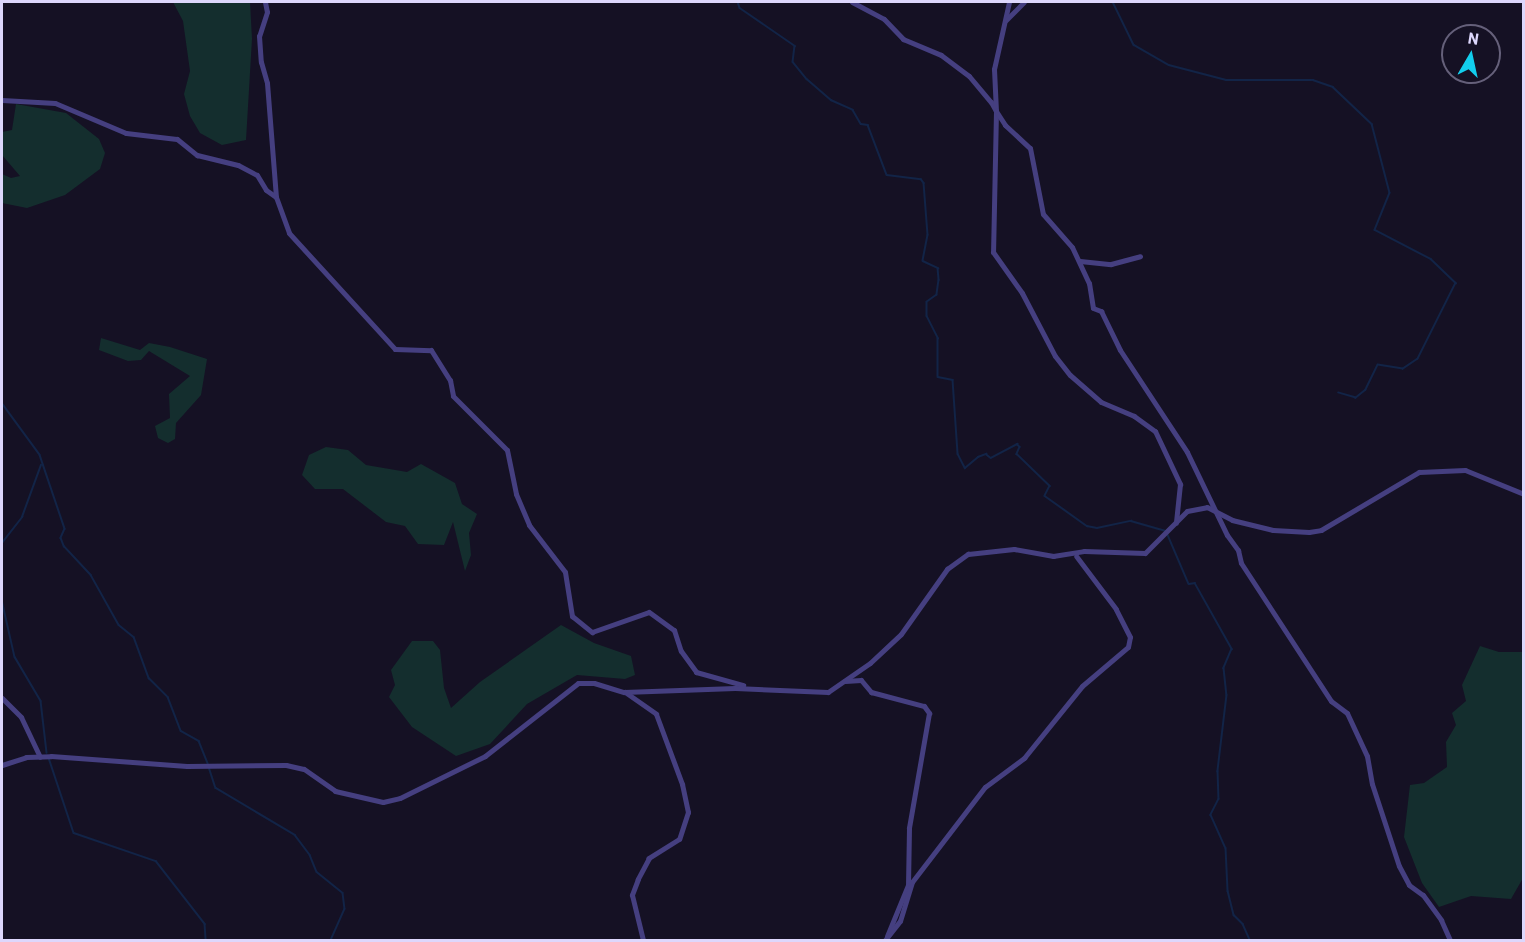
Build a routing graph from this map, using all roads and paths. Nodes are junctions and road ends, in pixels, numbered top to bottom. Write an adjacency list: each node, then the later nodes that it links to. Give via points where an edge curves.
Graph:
1 (265, 2): 8 (street, via 267,12 259,36)
2 (852, 2): 7 (street, via 884,19 903,39 941,55 969,76)
3 (1009, 2): 5 (street)
4 (1024, 2): 5 (street)
5 (1004, 24): 7 (street, via 994,69)
6 (2, 100): 8 (street, via 55,103 126,133 177,139 197,155 238,165 257,175)
7 (996, 111): 10 (street, via 1005,126 1030,148 1043,214); 13 (street, via 993,252 1070,375 1101,402 1134,416 1155,431 1180,484)
8 (276, 197): 16 (street, via 289,233 325,274 395,349 431,350 446,372 453,396 507,450 516,494 529,525 565,572 572,616 592,632 649,612 674,630 681,651 696,672)
9 (1140, 256): 10 (street, via 1111,264)
10 (1080, 261): 12 (street, via 1093,308 1101,311 1120,351 1187,452 1205,494)
11 (1524, 494): 12 (street, via 1478,474 1450,470 1406,477 1321,530 1273,530 1232,520)
12 (1217, 510): 13 (street, via 1207,507 1188,511); 23 (street, via 1241,563 1331,701 1347,713 1367,756 1372,784 1399,866 1409,885 1423,895 1441,920)
13 (1176, 523): 14 (street, via 1145,553 1084,551)
14 (1076, 555): 15 (street, via 1014,549 968,554 947,569 901,634); 21 (street, via 1116,609 1130,637 1128,646 1082,686 1024,758 985,787 912,882 900,921)
15 (842, 681): 16 (street, via 820,693); 21 (street, via 858,679 871,692 924,706 929,713 910,814 908,885)
16 (762, 690): 17 (street)
17 (624, 692): 19 (street, via 594,683 578,683 485,756 400,798 383,802 335,791 304,769 286,765 187,766); 22 (street, via 656,714 688,812 679,839 649,858 632,895)
18 (2, 698): 19 (street, via 21,717)
19 (46, 757): 20 (street, via 26,757)
20 (2, 765)
21 (886, 939)
22 (643, 940)
23 (1450, 940)

